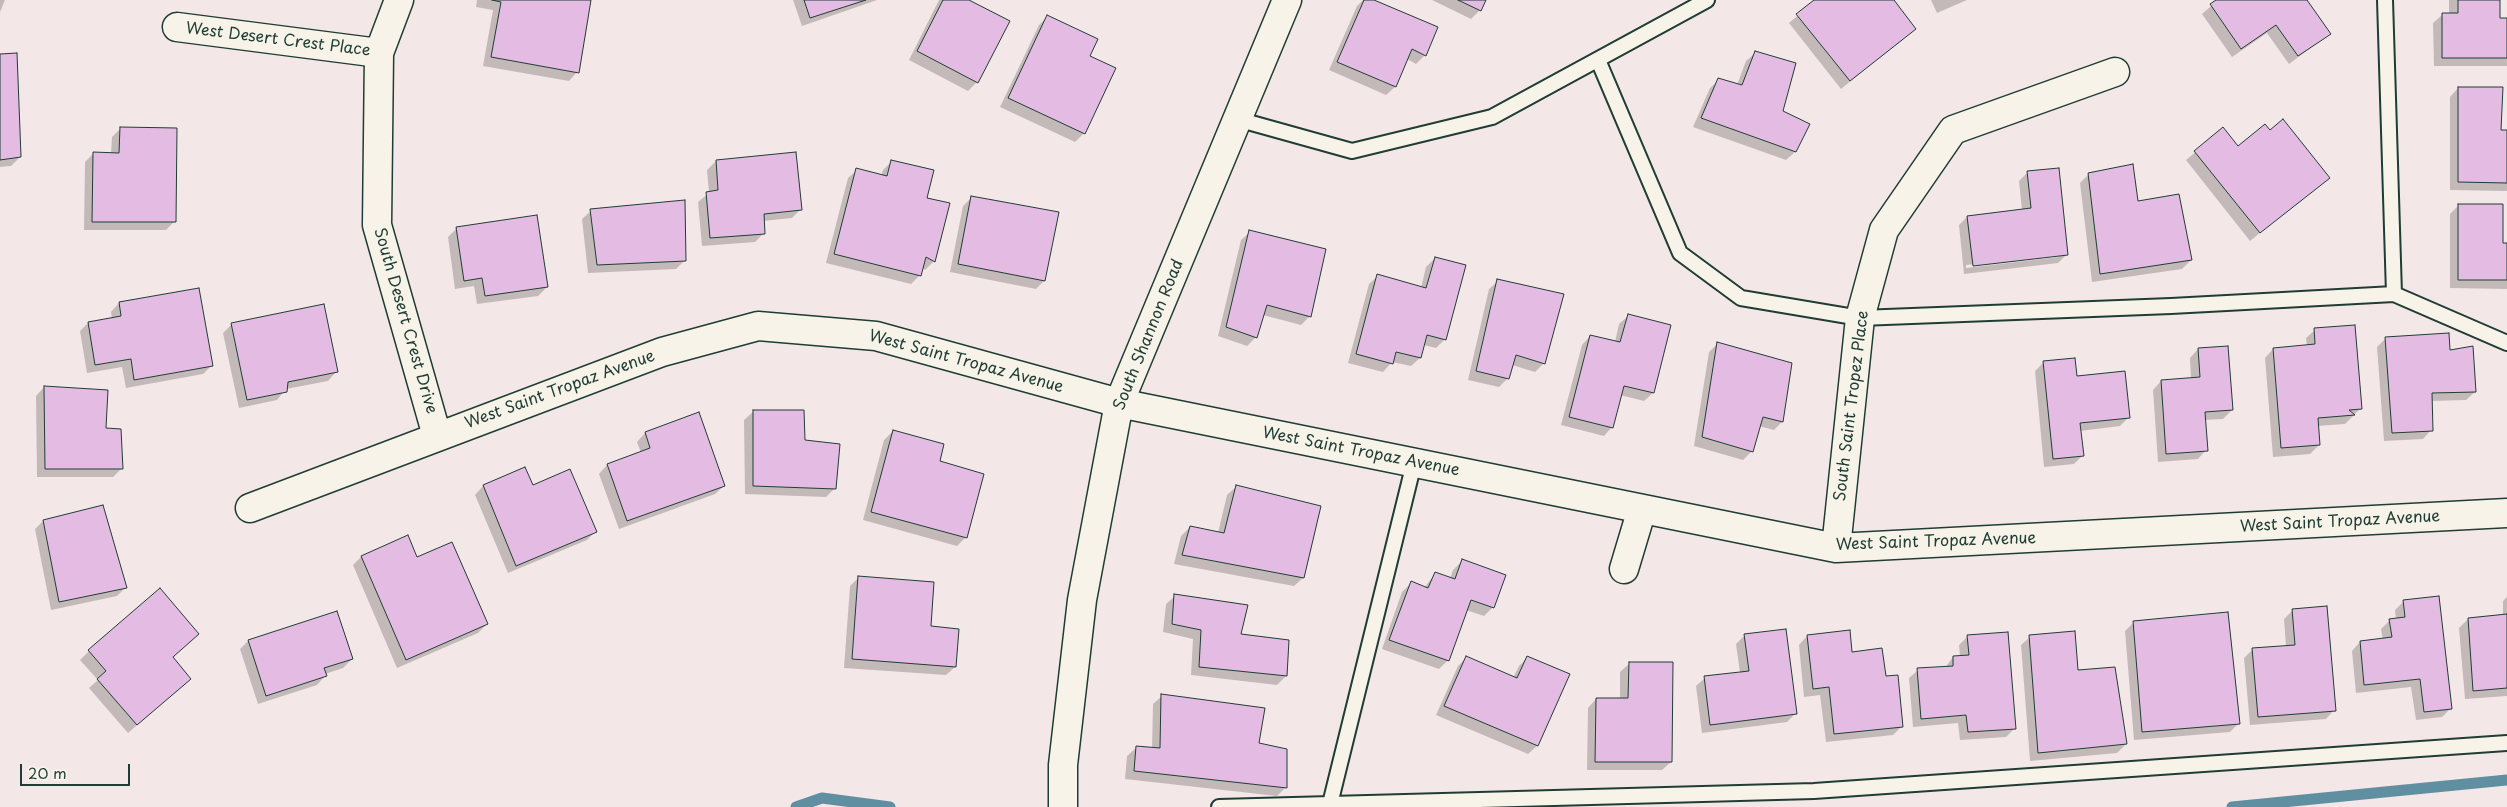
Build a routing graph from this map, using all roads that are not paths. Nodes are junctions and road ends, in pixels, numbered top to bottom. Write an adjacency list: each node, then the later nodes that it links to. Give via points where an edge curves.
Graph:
1 (399, 0): 6 (street, South Desert Crest Drive)
2 (1706, 0): 7 (lane)
3 (2385, 0): 10 (lane)
4 (1281, 2): 9 (street, South Shannon Road)
5 (177, 27): 6 (street, West Desert Crest Place)
6 (379, 52): 14 (street, South Desert Crest Drive, via 377,225)
7 (1598, 60): 9 (lane, via 1492,118 1352,151); 11 (lane, via 1680,253 1741,298)
8 (2115, 72): 11 (street, South Saint Tropez Place, via 1953,130 1884,230)
9 (1237, 119): 13 (street, South Shannon Road)
10 (2394, 294): 11 (lane); 12 (lane)
11 (1860, 318): 19 (street, South Saint Tropez Place)
12 (2507, 343)
13 (1119, 403): 14 (street, West Saint Tropaz Avenue, via 876,336 758,326 662,352); 15 (street, West Saint Tropaz Avenue); 23 (street, South Shannon Road, via 1082,600 1063,765)
14 (437, 436): 16 (street, West Saint Tropaz Avenue)
15 (1414, 462): 17 (street, West Saint Tropaz Avenue); 22 (lane)
16 (250, 508)
17 (1642, 509): 19 (street, West Saint Tropaz Avenue); 20 (street)
18 (2507, 513): 19 (street, West Saint Tropaz Avenue)
19 (1836, 548)
20 (1624, 569)
21 (2507, 743): 22 (lane, via 1814,791)
22 (1330, 804): 24 (lane)
23 (1063, 807)
24 (1219, 807)

